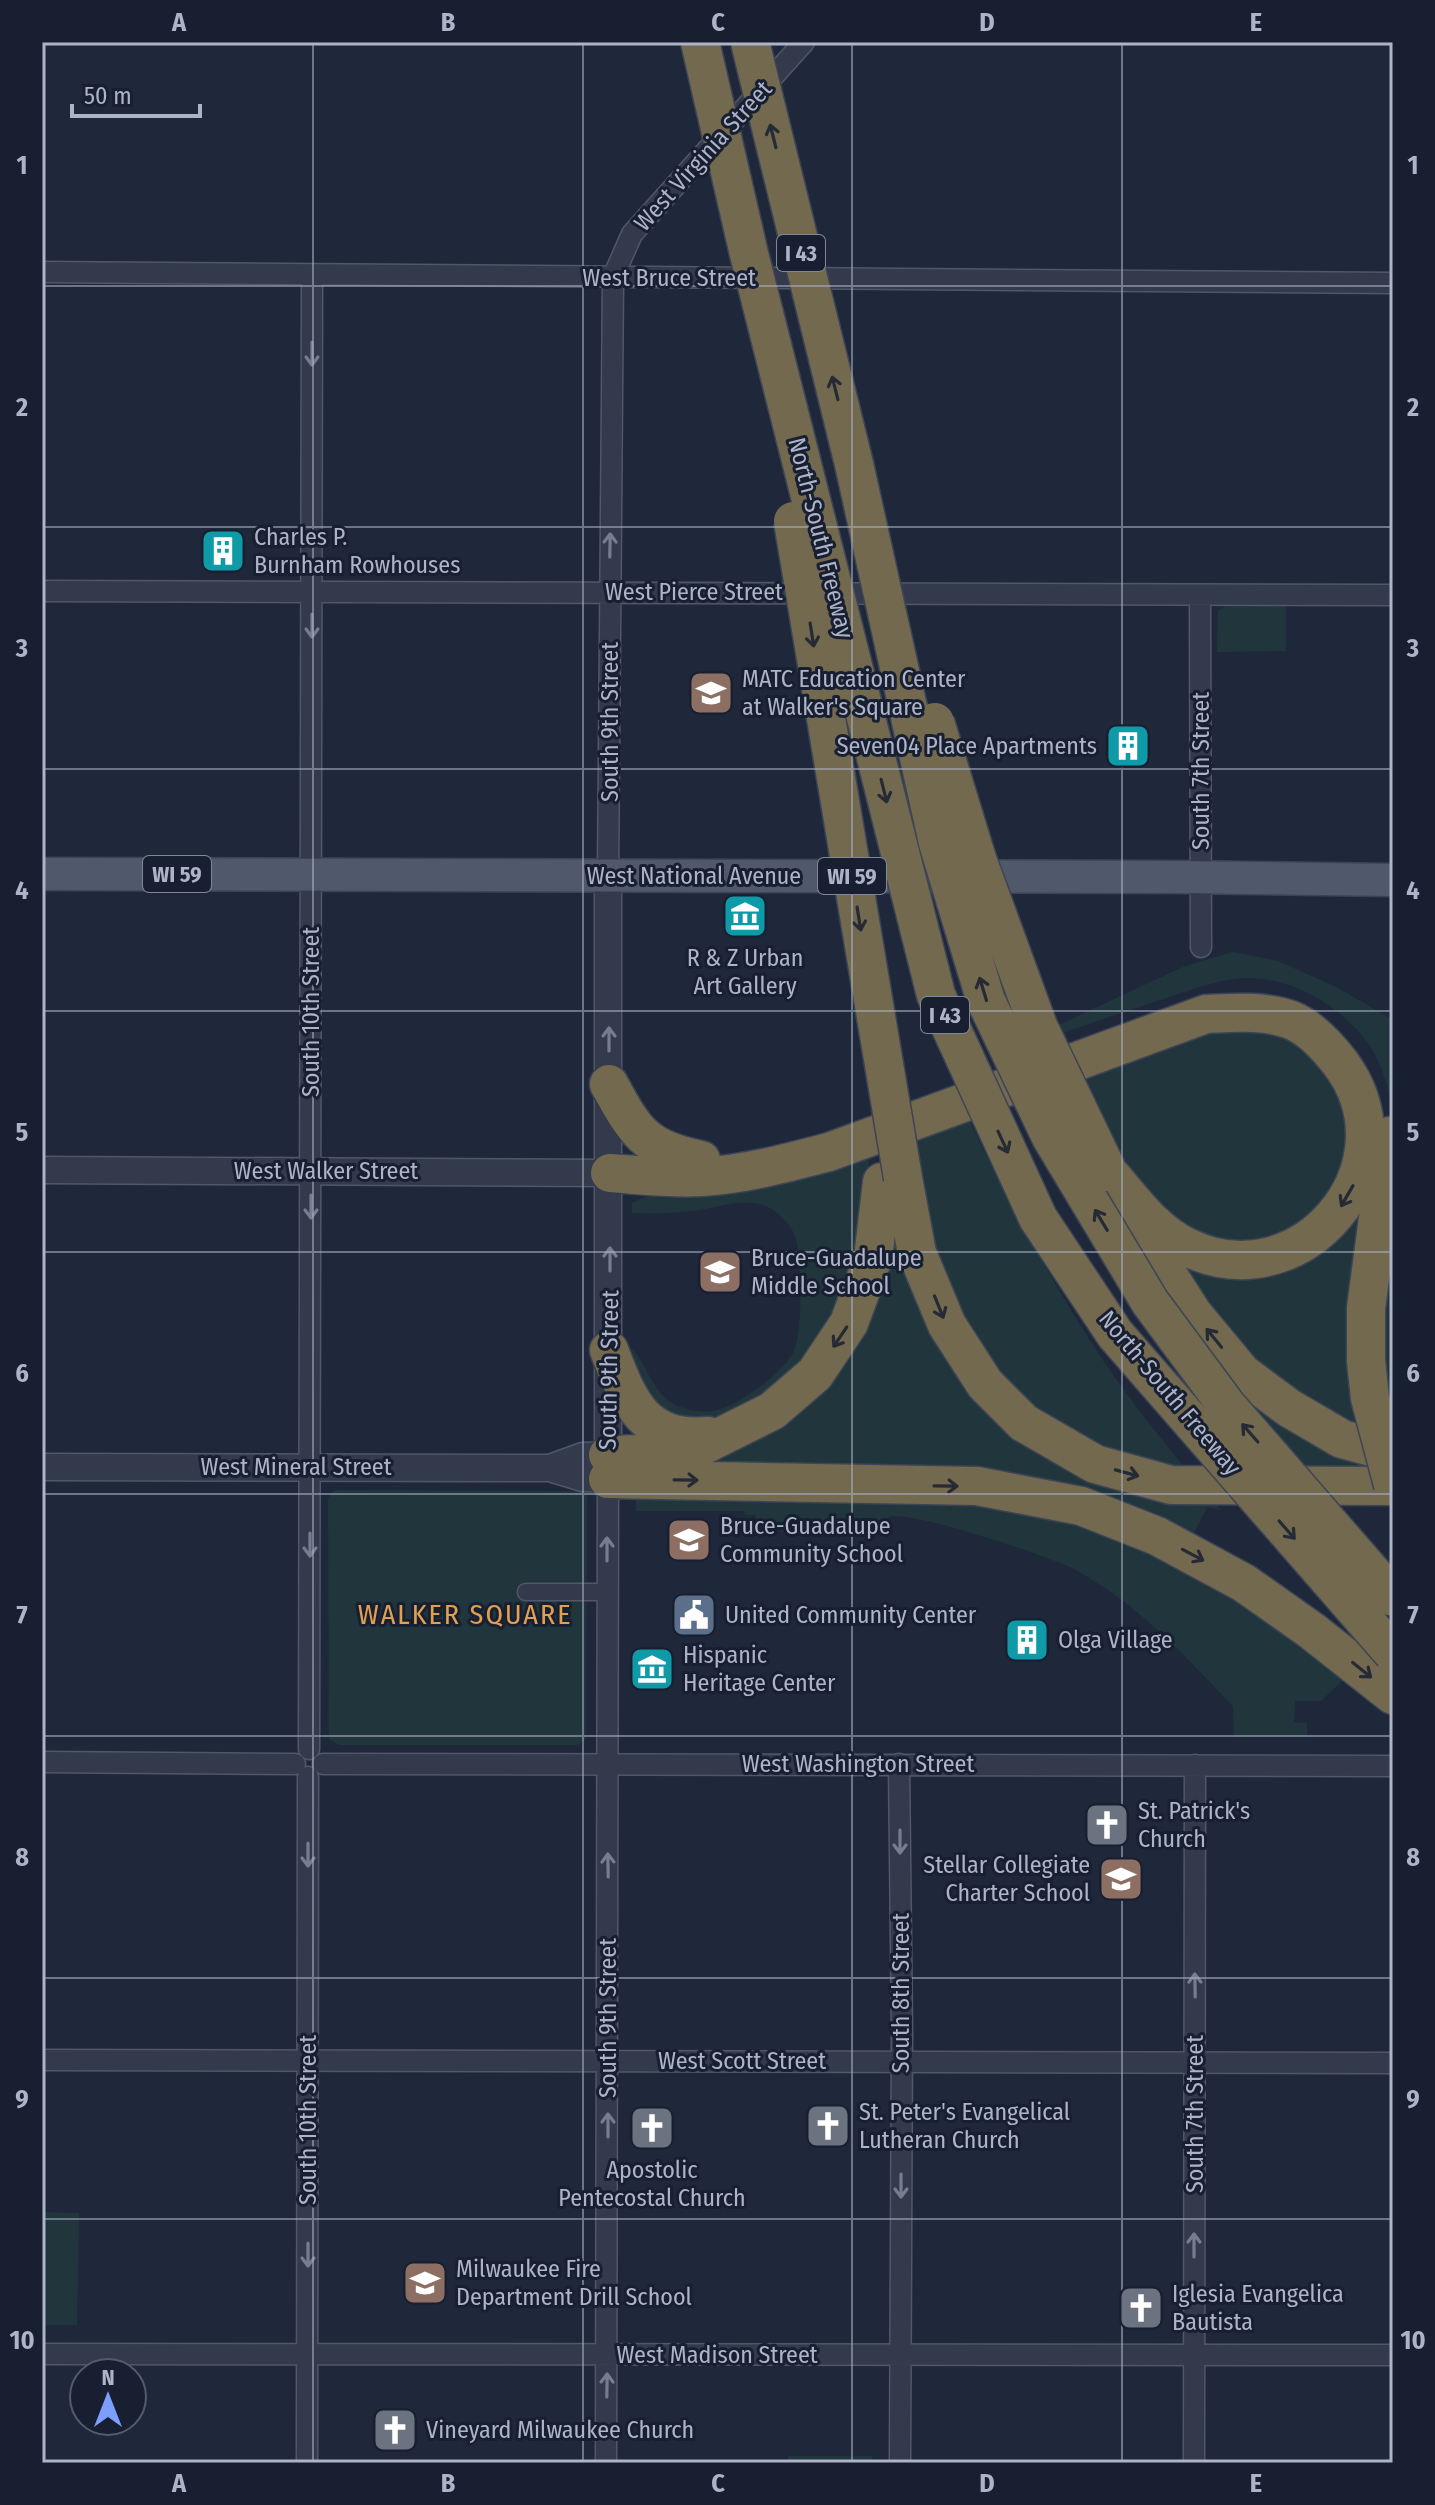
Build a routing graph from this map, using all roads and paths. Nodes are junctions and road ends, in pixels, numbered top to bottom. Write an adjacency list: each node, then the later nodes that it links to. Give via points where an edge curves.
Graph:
1 (700, 42): 4 (highway, North-South Freeway / I 43, bridge)
2 (750, 42): 9 (highway, North-South Freeway / I 43, one-way to 2, bridge)
3 (804, 42): 7 (street, West Virginia Street, via 632,234)
4 (749, 254): 27 (highway, one-way to 27, bridge, via 879,1042); 38 (highway, North-South Freeway / I 43, one-way to 38, bridge, via 936,995 1038,1218 1115,1334)
5 (42, 272): 6 (street, West Bruce Street)
6 (312, 276): 7 (street, West Bruce Street); 11 (street, South 10th Street, one-way to 11)
7 (613, 277): 8 (street, West Bruce Street); 12 (street, South 9th Street, one-way to 7)
8 (1393, 283)
9 (854, 464): 25 (highway, bridge, via 977,859 1038,1026); 37 (highway, North-South Freeway / I 43, one-way to 9, bridge, via 1227,1406 1150,1302 1051,1137 1025,1083 986,1001 938,843)
10 (42, 591): 11 (street, West Pierce Street)
11 (312, 591): 12 (street, West Pierce Street); 16 (street, South 10th Street, one-way to 16)
12 (610, 592): 13 (street, West Pierce Street); 17 (street, South 9th Street)
13 (1200, 595): 14 (street, West Pierce Street); 18 (street, South 7th Street)
14 (1393, 595)
15 (42, 874): 16 (main road, West National Avenue / WI 59)
16 (312, 875): 17 (main road, West National Avenue / WI 59); 24 (street, South 10th Street)
17 (608, 875): 18 (main road, West National Avenue / WI 59); 21 (street, South 9th Street, one-way to 17)
18 (1201, 878): 19 (main road, West National Avenue / WI 59); 20 (street, South 7th Street)
19 (1393, 880)
20 (1201, 947)
21 (609, 1084): 22 (highway, via 642,1135 666,1153); 26 (street, South 9th Street)
22 (701, 1160): 26 (highway); 34 (highway, bridge, via 812,1136 1198,997 1239,989 1310,1007 1347,1034 1372,1064 1385,1097 1389,1139 1366,1308 1366,1361)
23 (42, 1170): 24 (street, West Walker Street)
24 (311, 1171): 26 (street, West Walker Street); 32 (street, South 10th Street, one-way to 32)
25 (1108, 1172): 26 (highway, one-way to 25, via 701,1177 768,1168 829,1152 1206,1014 1252,1013 1291,1021 1327,1045 1353,1080 1365,1121 1363,1161 1350,1195 1329,1223 1288,1251 1261,1259 1235,1260 1187,1247 1154,1225); 30 (highway, one-way to 25, via 1342,1439 1242,1373 1193,1314 1138,1232)
26 (610, 1173): 28 (street, South 9th Street, one-way to 26)
27 (893, 1180): 29 (highway, one-way to 29, via 849,1323 815,1374 772,1411); 34 (highway, one-way to 34, via 947,1325 985,1384 1024,1423 1095,1464 1171,1485)
28 (609, 1350): 29 (highway, via 628,1398 641,1414 685,1436); 33 (street, South 9th Street)
29 (727, 1434): 33 (highway, via 702,1446)
30 (1393, 1453)
31 (42, 1467): 32 (street, West Mineral Street)
32 (310, 1467): 33 (street, West Mineral Street, via 550,1468 583,1456); 41 (street, South 10th Street, one-way to 41)
33 (608, 1467): 36 (street, South 9th Street, one-way to 33); 39 (highway, one-way to 39, via 977,1486 1081,1506 1157,1536 1244,1583)
34 (1393, 1485)
35 (526, 1592): 36 (street)
36 (607, 1592): 42 (street, South 9th Street)
37 (1393, 1597)
38 (1393, 1653)
39 (1393, 1695)
40 (42, 1762): 41 (street, West Washington Street)
41 (309, 1763): 42 (street, West Washington Street); 47 (street, South 10th Street, one-way to 47)
42 (606, 1764): 43 (street, West Washington Street); 49 (street, South 9th Street, one-way to 42)
43 (899, 1764): 44 (street, West Washington Street); 50 (street, South 8th Street, one-way to 50)
44 (1195, 1765): 45 (street, West Washington Street); 48 (street, South 7th Street, one-way to 44)
45 (1393, 1766)
46 (42, 2060): 47 (street, West Scott Street)
47 (307, 2060): 49 (street, West Scott Street); 52 (street, South 10th Street, one-way to 52)
48 (1195, 2060): 50 (street, West Scott Street); 51 (street, West Scott Street); 55 (street, South 7th Street, one-way to 48)
49 (608, 2061): 50 (street, West Scott Street); 54 (street, South 9th Street, one-way to 49)
50 (902, 2061): 57 (street, South 8th Street, one-way to 57)
51 (1393, 2063)
52 (307, 2352): 53 (street, West Madison Street); 54 (street, West Madison Street); 58 (street, South 10th Street)
53 (42, 2354)
54 (608, 2354): 57 (street, West Madison Street); 59 (street, South 9th Street, one-way to 54)
55 (1195, 2355): 56 (street, West Madison Street); 57 (street, West Madison Street); 61 (street, South 7th Street)
56 (1393, 2355)
57 (900, 2356): 60 (street, South 8th Street)
58 (307, 2463)
59 (606, 2463)
60 (900, 2463)
61 (1194, 2463)

